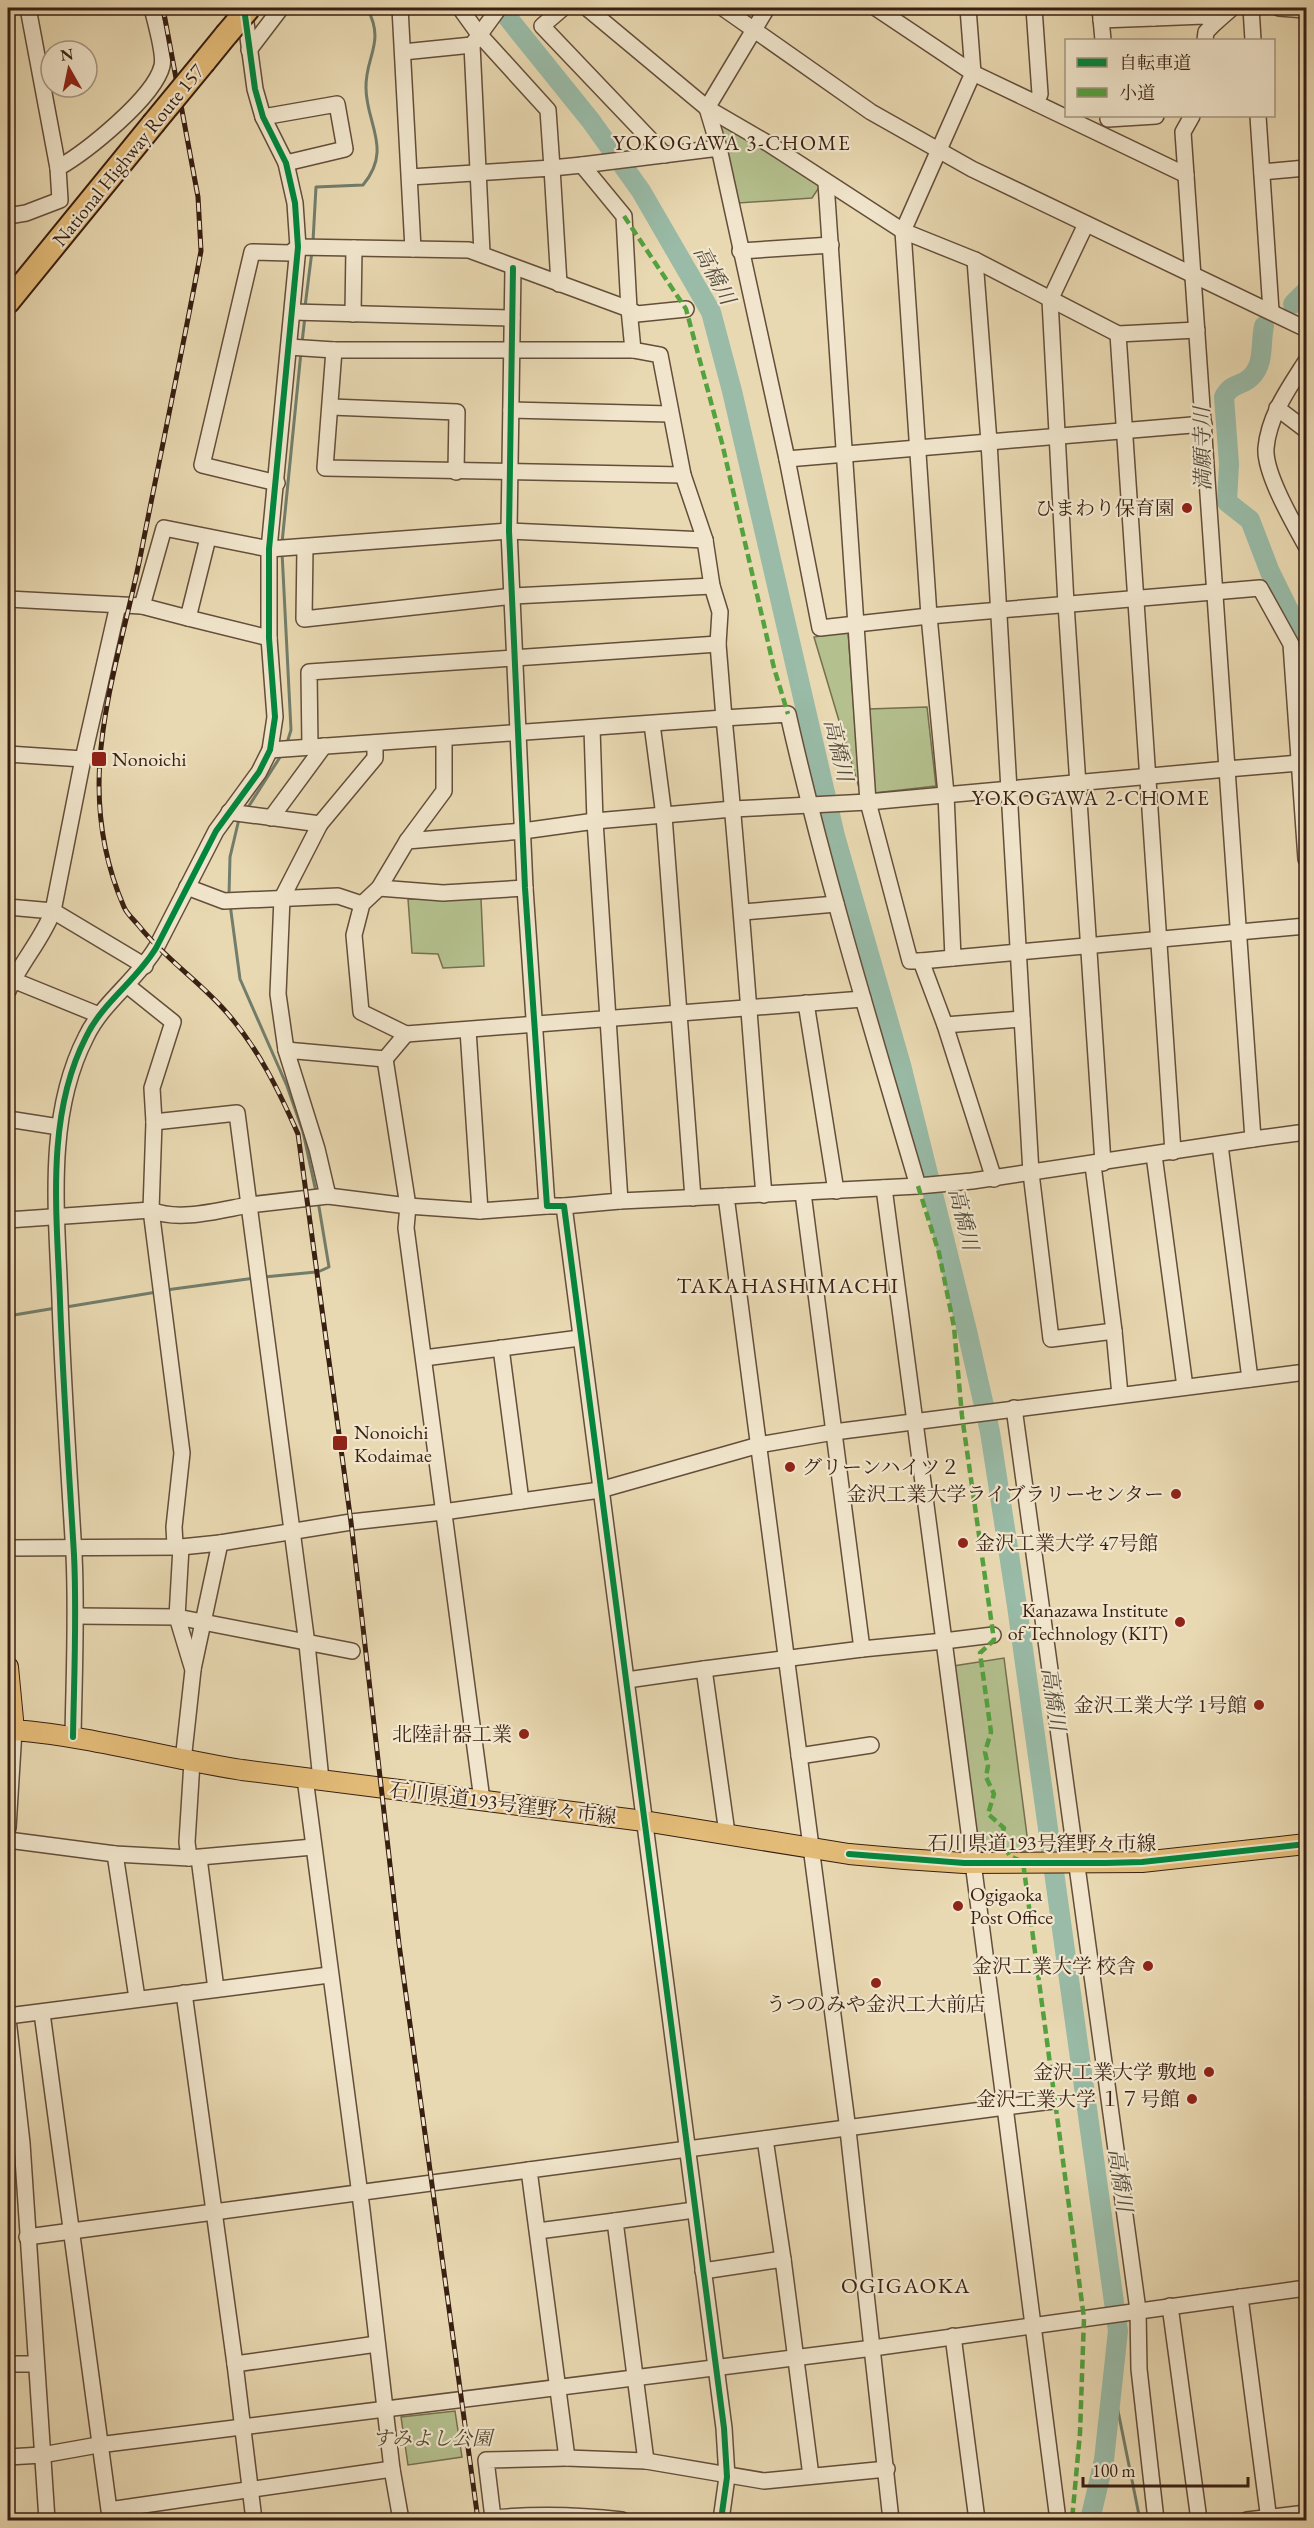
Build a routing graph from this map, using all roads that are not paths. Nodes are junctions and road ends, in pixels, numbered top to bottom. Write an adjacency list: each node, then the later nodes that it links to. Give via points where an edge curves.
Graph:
1 (28, 8): 45 (street)
2 (152, 8): 45 (street, via 163,65 156,79 99,140)
3 (244, 8): 29 (street)
4 (249, 8): 67 (highway, National Highway Route 157, bridge)
5 (281, 8): 29 (street)
6 (400, 8): 30 (street)
7 (460, 8): 25 (street)
8 (499, 8): 25 (street)
9 (563, 8): 42 (street, via 542,26)
10 (587, 8): 33 (street)
11 (723, 8): 24 (street)
12 (767, 8): 24 (street)
13 (876, 8): 22 (street)
14 (968, 8): 31 (street)
15 (1034, 8): 32 (street, via 1040,94)
16 (1232, 8): 23 (street)
17 (1251, 8): 28 (street)
18 (1279, 8): 19 (street)
19 (1306, 10)
20 (1153, 13): 21 (street); 23 (street, via 1204,16)
21 (1101, 14): 26 (street)
22 (896, 15): 31 (street)
23 (1216, 22): 27 (street, via 1206,32)
24 (752, 31): 33 (street); 41 (street, via 871,112)
25 (475, 39): 30 (street); 46 (street, via 548,110); 48 (street)
26 (1103, 39)
27 (1205, 39)
28 (1253, 39)
29 (249, 50): 34 (street)
30 (403, 52): 51 (street)
31 (973, 73): 32 (street); 41 (street)
32 (1036, 103): 39 (street)
33 (707, 108): 40 (street); 52 (street)
34 (263, 117): 43 (street); 43 (street, via 337,104 345,149)
35 (1132, 117): 38 (street)
36 (1191, 117): 50 (street, via 1183,132)
37 (1258, 117): 49 (street)
38 (1108, 118): 39 (street)
39 (1110, 139): 50 (street)
40 (719, 148): 42 (street); 60 (street)
41 (938, 150): 54 (street); 55 (street)
42 (658, 156): 44 (street)
43 (285, 163): 57 (street)
44 (585, 165): 46 (street); 68 (street, via 624,216)
45 (58, 168): 53 (street, via 60,200)
46 (552, 168): 48 (street); 65 (street)
47 (1306, 168): 49 (street)
48 (479, 172): 51 (street); 61 (street)
49 (1262, 172): 70 (street)
50 (1186, 175): 64 (street)
51 (410, 177): 59 (street)
52 (826, 183): 55 (street); 56 (street)
53 (8, 216)
54 (1086, 224): 64 (street); 66 (street)
55 (903, 231): 62 (street); 91 (street)
56 (831, 245): 60 (street); 92 (street)
57 (308, 247): 58 (street); 71 (street); 97 (street, via 290,253 252,252 202,465)
58 (354, 248): 59 (street); 72 (street)
59 (413, 249): 61 (street, via 470,249)
60 (740, 251): 93 (street)
61 (482, 253): 63 (street)
62 (975, 260): 66 (street); 90 (street)
63 (513, 268): 65 (street); 73 (street)
64 (1191, 273): 70 (street); 75 (street)
65 (559, 284): 68 (street)
66 (1050, 300): 76 (street); 89 (street)
67 (8, 302)
68 (629, 309): 69 (street, via 637,314); 80 (street)
69 (686, 309)
70 (1271, 311): 74 (street)
71 (301, 312): 72 (street); 77 (street)
72 (353, 314): 73 (street)
73 (512, 318): 79 (street)
74 (1306, 329)
75 (1197, 330): 76 (street); 86 (street)
76 (1118, 334): 87 (street)
77 (298, 348): 78 (street); 97 (street)
78 (334, 350): 79 (street); 82 (street)
79 (511, 350): 80 (street); 84 (street)
80 (633, 350): 85 (street, via 660,355)
81 (1306, 361): 83 (street)
82 (331, 407): 94 (street, via 457,412); 94 (street, via 325,468)
83 (1277, 408): 88 (street); 101 (street, via 1266,450 1277,491)
84 (511, 410): 85 (street); 95 (street)
85 (670, 414): 96 (street)
86 (1204, 424): 87 (street); 105 (street)
87 (1125, 430): 89 (street); 107 (street)
88 (1306, 430)
89 (1058, 436): 90 (street); 109 (street)
90 (988, 442): 91 (street); 112 (street)
91 (917, 447): 92 (street); 113 (street)
92 (845, 453): 93 (street); 115 (street)
93 (787, 459): 115 (street, via 820,628)
94 (456, 472): 95 (street)
95 (509, 473): 96 (street); 98 (street)
96 (683, 475): 100 (street)
97 (277, 483): 103 (street)
98 (509, 531): 100 (street); 102 (street); 106 (street)
99 (208, 538): 103 (street); 111 (street, via 164,528); 114 (street)
100 (705, 540): 104 (street)
101 (1306, 546)
102 (304, 547): 103 (street); 106 (street, via 303,619)
103 (277, 548): 116 (street)
104 (712, 586): 106 (street); 117 (street, via 720,612)
105 (1215, 591): 107 (street); 129 (street, via 1260,588 1291,644); 130 (street)
106 (513, 596): 118 (street)
107 (1136, 598): 109 (street); 131 (street)
108 (8, 599): 110 (street)
109 (1066, 604): 112 (street); 132 (street)
110 (118, 605): 111 (street); 128 (street)
111 (142, 606): 114 (street)
112 (998, 610): 113 (street); 133 (street)
113 (930, 616): 115 (street); 134 (street)
114 (188, 618): 116 (street)
115 (855, 624): 135 (street)
116 (269, 638): 126 (street)
117 (718, 644): 118 (street); 119 (street)
118 (516, 657): 122 (street); 125 (street, via 309,672)
119 (724, 718): 120 (street); 136 (street, via 788,714); 137 (street)
120 (652, 724): 121 (street); 139 (street)
121 (592, 728): 122 (street); 141 (street)
122 (516, 733): 123 (street); 143 (street)
123 (444, 739): 124 (street); 144 (street, via 444,791)
124 (375, 743): 125 (street); 142 (street, via 375,758)
125 (317, 746): 126 (street); 140 (street)
126 (279, 750): 138 (street)
127 (8, 754): 128 (street)
128 (83, 759): 153 (street)
129 (1299, 763): 130 (street); 145 (street)
130 (1227, 769): 131 (street); 156 (street)
131 (1148, 776): 132 (street); 157 (street)
132 (1079, 783): 133 (street); 158 (street)
133 (1008, 788): 134 (street); 159 (street)
134 (946, 794): 135 (street); 160 (street)
135 (863, 803): 136 (street); 161 (street, via 910,961)
136 (809, 806): 137 (street); 151 (street)
137 (733, 809): 139 (street); 154 (street)
138 (231, 812): 140 (street); 146 (street, via 216,831)
139 (664, 816): 141 (street); 168 (street)
140 (271, 818): 142 (street)
141 (595, 821): 143 (street); 171 (street)
142 (320, 824): 149 (street)
143 (523, 831): 144 (street); 148 (street)
144 (407, 841): 147 (street)
145 (1306, 859)
146 (187, 887): 149 (street, via 229,901); 162 (street)
147 (379, 888): 148 (street, via 443,893); 150 (street)
148 (525, 888): 172 (street)
149 (282, 898): 150 (street, via 338,896); 176 (street, via 278,994)
150 (362, 904): 175 (street, via 354,934 361,1012)
151 (836, 904): 154 (street); 165 (street)
152 (8, 907): 153 (street)
153 (54, 911): 162 (street); 163 (street)
154 (743, 912): 167 (street)
155 (1306, 926): 156 (street)
156 (1238, 933): 157 (street); 182 (street)
157 (1158, 940): 158 (street); 184 (street)
158 (1090, 946): 159 (street); 186 (street)
159 (1018, 954): 160 (street); 170 (street)
160 (953, 958): 161 (street)
161 (921, 961): 173 (street)
162 (145, 966): 164 (street)
163 (9, 982): 169 (street)
164 (128, 986): 169 (street); 179 (street, via 172,1022 152,1088)
165 (863, 999): 166 (street); 189 (street)
166 (806, 1003): 167 (street); 191 (street)
167 (748, 1007): 168 (street); 193 (street)
168 (678, 1014): 171 (street); 196 (street)
169 (99, 1015): 180 (street, via 85,1038)
170 (1022, 1019): 173 (street); 187 (street)
171 (607, 1020): 172 (street); 197 (street)
172 (533, 1024): 174 (street); 200 (street)
173 (945, 1025): 188 (street)
174 (468, 1030): 175 (street); 203 (street)
175 (406, 1034): 177 (street)
176 (286, 1050): 177 (street); 195 (street, via 317,1149)
177 (385, 1059): 199 (street)
178 (8, 1119): 180 (street)
179 (154, 1122): 198 (street, via 237,1113); 202 (street)
180 (59, 1127): 204 (street)
181 (1306, 1132): 182 (street)
182 (1253, 1139): 183 (street)
183 (1220, 1145): 184 (street); 211 (street)
184 (1173, 1152): 185 (street)
185 (1154, 1155): 186 (street); 212 (street)
186 (1098, 1164): 187 (street); 206 (street)
187 (1031, 1173): 188 (street); 206 (street, via 1051,1339)
188 (994, 1179): 189 (street)
189 (918, 1186): 190 (street)
190 (884, 1188): 191 (street); 215 (street)
191 (836, 1191): 192 (street)
192 (803, 1193): 193 (street); 216 (street)
193 (764, 1195): 194 (street)
194 (726, 1196): 196 (street); 217 (street)
195 (321, 1197): 198 (street); 199 (street)
196 (693, 1198): 197 (street)
197 (620, 1201): 201 (street)
198 (249, 1205): 202 (street, via 198,1213 160,1214); 221 (street)
199 (408, 1206): 203 (street); 209 (street, via 406,1228)
200 (547, 1206): 201 (street); 203 (street)
201 (564, 1206): 207 (street)
202 (151, 1210): 204 (street); 223 (street, via 182,1453 174,1527)
203 (480, 1211)
204 (56, 1219): 205 (street); 224 (street)
205 (8, 1220)
206 (1114, 1331): 213 (street)
207 (580, 1338): 208 (street); 218 (street)
208 (501, 1348): 209 (street); 219 (street)
209 (424, 1358): 220 (street)
210 (1306, 1372): 211 (street)
211 (1250, 1378): 212 (street)
212 (1185, 1387): 213 (street)
213 (1120, 1395): 214 (street)
214 (1014, 1408): 215 (street); 256 (street)
215 (914, 1422): 216 (street); 230 (street)
216 (834, 1432): 217 (street); 232 (street)
217 (759, 1445): 218 (street); 234 (street)
218 (600, 1490): 219 (street); 238 (street)
219 (521, 1501): 220 (street)
220 (443, 1512): 221 (street); 245 (street)
221 (291, 1532): 222 (street); 231 (street)
222 (220, 1544): 223 (street); 228 (street)
223 (178, 1546): 224 (street); 227 (street)
224 (73, 1547): 225 (street); 226 (street)
225 (8, 1548)
226 (76, 1616): 227 (street); 240 (street)
227 (177, 1617): 228 (street); 237 (street)
228 (205, 1622): 231 (street); 237 (street)
229 (993, 1635): 230 (street)
230 (944, 1641): 232 (street); 255 (street)
231 (307, 1644): 233 (street); 244 (street)
232 (862, 1649): 234 (street)
233 (352, 1651)
234 (785, 1660): 236 (street); 242 (street)
235 (8, 1668): 239 (main road)
236 (704, 1669): 238 (street); 248 (street)
237 (193, 1670): 243 (street)
238 (627, 1680): 246 (street)
239 (11, 1729): 240 (main road, 石川県道193号窪野々市線); 247 (street)
240 (73, 1737): 243 (main road, 石川県道193号窪野々市線)
241 (871, 1745): 242 (street)
242 (799, 1755): 251 (street)
243 (188, 1761): 244 (main road, 石川県道193号窪野々市線); 254 (street, via 188,1819)
244 (313, 1779): 245 (main road, 石川県道193号窪野々市線); 252 (street)
245 (482, 1800): 246 (main road, 石川県道193号窪野々市線)
246 (644, 1821): 248 (main road, 石川県道193号窪野々市線); 267 (street)
247 (8, 1828)
248 (727, 1833): 251 (main road, 石川県道193号窪野々市線)
249 (8, 1840): 253 (street)
250 (1306, 1844): 256 (main road, 石川県道193号窪野々市線, via 1142,1862)
251 (810, 1846): 255 (main road, 石川県道193号窪野々市線, via 849,1854); 265 (street)
252 (313, 1847): 254 (street); 257 (street)
253 (115, 1854): 254 (street); 260 (street)
254 (194, 1858): 258 (street)
255 (973, 1862): 256 (main road, 石川県道193号窪野々市線); 264 (street)
256 (1077, 1863): 281 (street)
257 (329, 1975): 258 (street); 269 (street)
258 (216, 1989): 259 (street)
259 (184, 1993): 260 (street); 271 (street)
260 (137, 1998): 261 (street)
261 (42, 2013): 262 (street); 274 (street)
262 (8, 2018): 275 (street, via 22,2143)
263 (1053, 2101): 264 (street)
264 (1005, 2107): 265 (street); 282 (street)
265 (848, 2130): 266 (street); 285 (street)
266 (765, 2139): 267 (street); 276 (street)
267 (686, 2149): 268 (street); 270 (street)
268 (529, 2170): 269 (street); 273 (street)
269 (359, 2192): 271 (street); 284 (street)
270 (694, 2210): 272 (street); 277 (street)
271 (214, 2213): 274 (street); 289 (street)
272 (615, 2221): 273 (street); 291 (street)
273 (538, 2231): 292 (street)
274 (71, 2232): 275 (street); 295 (street)
275 (27, 2237): 288 (street)
276 (783, 2259): 277 (street); 286 (street)
277 (703, 2271): 290 (street)
278 (1306, 2288): 279 (street)
279 (1240, 2297): 280 (street); 307 (street)
280 (1170, 2306): 281 (street); 317 (street)
281 (1135, 2311): 282 (street); 316 (street)
282 (1031, 2325): 283 (street); 315 (street)
283 (953, 2336): 285 (street); 314 (street)
284 (377, 2344): 289 (street); 293 (street)
285 (873, 2348): 286 (street); 301 (street)
286 (796, 2357): 290 (street); 303 (street)
287 (8, 2364): 288 (street)
288 (36, 2364): 296 (street)
289 (235, 2364): 294 (street)
290 (716, 2367): 291 (street); 302 (street)
291 (636, 2376): 292 (street); 299 (street)
292 (559, 2387): 293 (street); 298 (street)
293 (386, 2410): 294 (street); 300 (street)
294 (241, 2428): 295 (street); 304 (street)
295 (98, 2445): 296 (street); 304 (street, via 109,2510)
296 (42, 2455): 297 (street); 308 (street)
297 (8, 2457)
298 (567, 2458): 299 (street); 306 (street, via 486,2460)
299 (646, 2461): 302 (street)
300 (392, 2469): 304 (street); 310 (street)
301 (887, 2469): 303 (street); 313 (street)
302 (727, 2476): 303 (street, via 764,2481); 312 (street)
303 (811, 2476)
304 (249, 2490): 309 (street)
305 (1306, 2513): 307 (street)
306 (494, 2519): 311 (street, via 586,2516)
307 (1269, 2519): 318 (street)
308 (47, 2520)
309 (254, 2520)
310 (401, 2520)
311 (622, 2520)
312 (721, 2520)
313 (891, 2520)
314 (977, 2520)
315 (1058, 2520)
316 (1156, 2520)
317 (1199, 2520)
318 (1247, 2520)

